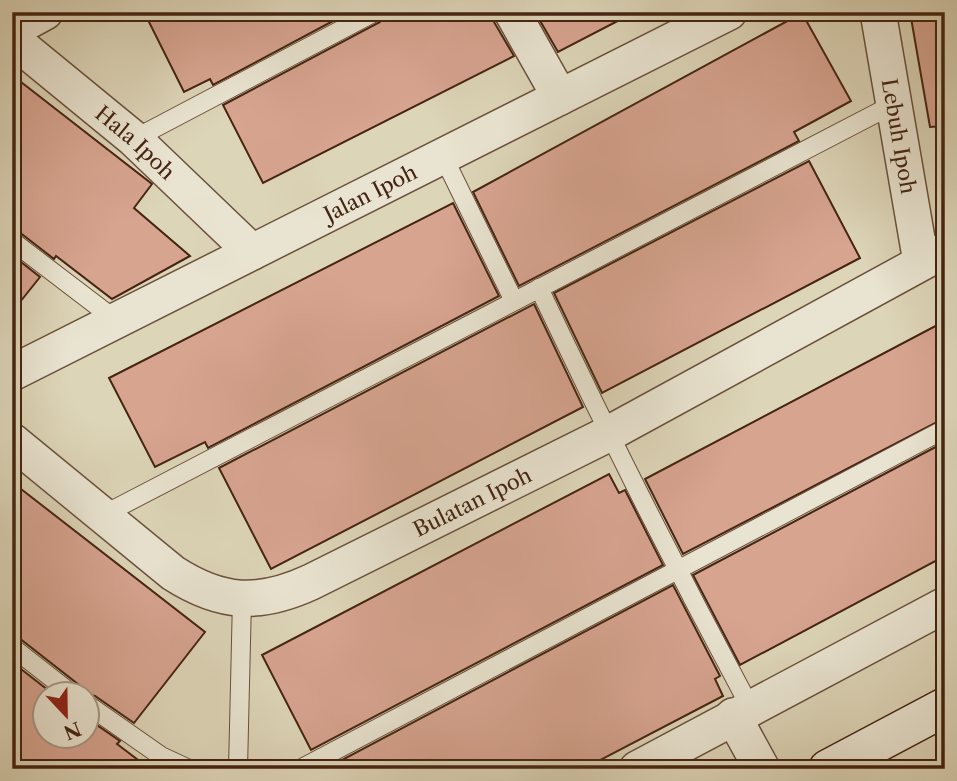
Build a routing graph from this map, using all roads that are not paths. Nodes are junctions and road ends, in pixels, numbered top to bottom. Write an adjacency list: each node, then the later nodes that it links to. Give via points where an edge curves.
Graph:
1 (45, 12): 6 (street)
2 (375, 12): 10 (lane)
3 (512, 12): 8 (street)
4 (729, 12): 8 (street, Jalan Ipoh)
5 (878, 12): 9 (street, Lebuh Ipoh)
6 (12, 30)
7 (12, 39): 10 (street, Hala Ipoh)
8 (560, 97): 11 (street, Jalan Ipoh)
9 (894, 104): 14 (street, Lebuh Ipoh); 15 (lane)
10 (134, 139): 13 (street, Hala Ipoh)
11 (443, 156): 13 (street, Jalan Ipoh); 16 (lane)
12 (12, 241): 17 (lane)
13 (252, 252): 17 (street, Jalan Ipoh)
14 (933, 256): 20 (street, Bulatan Ipoh)
15 (539, 288): 16 (lane); 20 (lane)
16 (514, 301): 22 (lane)
17 (117, 321): 18 (street, Jalan Ipoh)
18 (12, 373)
19 (945, 429): 23 (lane)
20 (608, 434): 23 (lane); 24 (street, Bulatan Ipoh, via 287,593)
21 (12, 441): 22 (street, Bulatan Ipoh)
22 (103, 515): 24 (street, Bulatan Ipoh, via 173,573 220,596)
23 (678, 571): 29 (lane); 33 (lane)
24 (242, 599): 32 (lane)
25 (945, 605): 29 (street)
26 (12, 647): 27 (lane)
27 (54, 680)
28 (945, 707): 36 (main road)
29 (741, 712): 34 (street); 35 (street)
30 (102, 715): 31 (lane, via 161,757)
31 (189, 769)
32 (238, 769)
33 (300, 769)
34 (637, 769)
35 (762, 769)
36 (828, 769)

